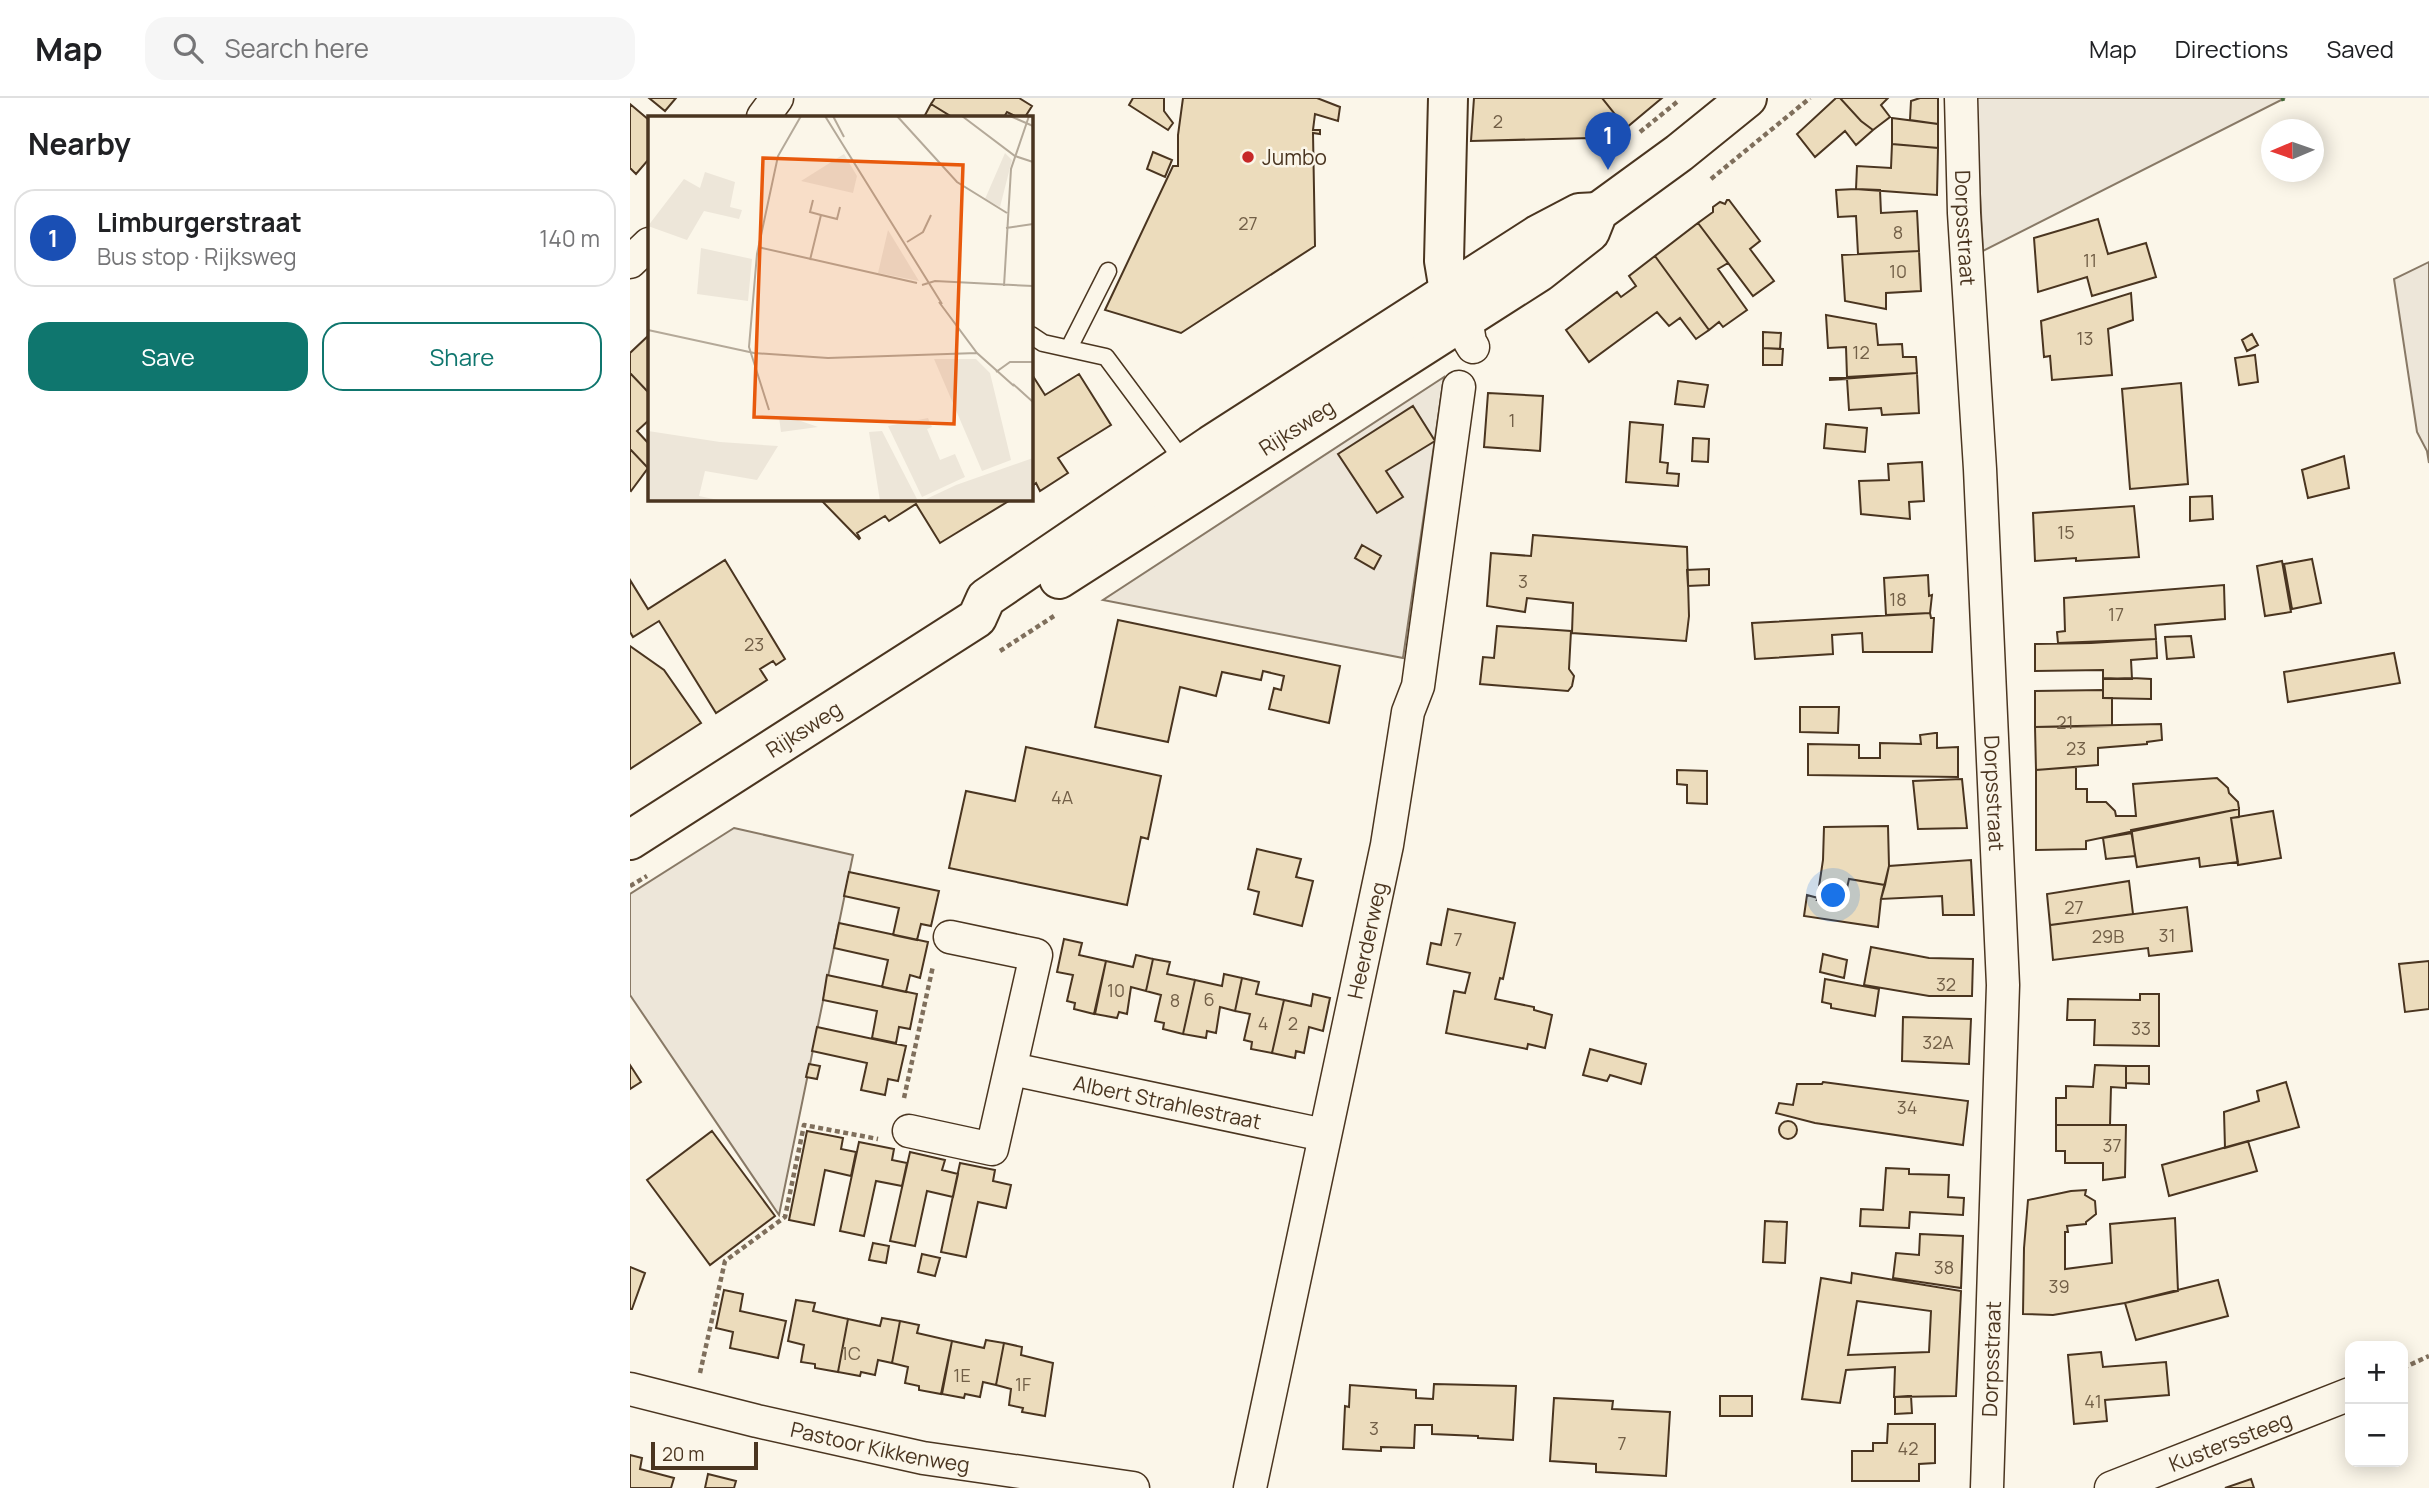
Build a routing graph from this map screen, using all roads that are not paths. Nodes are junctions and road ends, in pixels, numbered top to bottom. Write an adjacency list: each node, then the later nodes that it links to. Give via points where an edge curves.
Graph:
1 (777, 98): 5 (street)
2 (1448, 98): 9 (main road, via 1444,261)
3 (1747, 98): 9 (main road, Rijksweg, via 1598,212 1579,213 1539,234)
4 (1961, 98): 24 (street, Dorpsstraat, via 2003,985)
5 (764, 116)
6 (648, 245): 7 (street)
7 (630, 262)
8 (1108, 271): 11 (lane)
9 (1466, 328): 13 (main road, Rijksweg); 14 (main road, Rijksweg, via 998,618)
10 (1032, 336): 11 (lane)
11 (1069, 348): 13 (lane, via 1106,357)
12 (1459, 387): 19 (street, Heerderweg, via 1418,686 1408,712 1387,845)
13 (1182, 464): 14 (main road, Rijksweg, via 986,598)
14 (977, 618): 15 (main road, Rijksweg)
15 (630, 840)
16 (942, 950): 17 (street, via 1036,955)
17 (1012, 1069): 18 (street, via 992,1149); 19 (street, Albert Strahlestraat)
18 (898, 1125)
19 (1324, 1135): 23 (street, Heerderweg)
20 (630, 1390): 22 (street, Pastoor Kikkenweg, via 923,1458)
21 (2345, 1396): 25 (street, Kusterssteeg)
22 (1133, 1488)
23 (1250, 1488)
24 (1987, 1488)
25 (2111, 1488)

